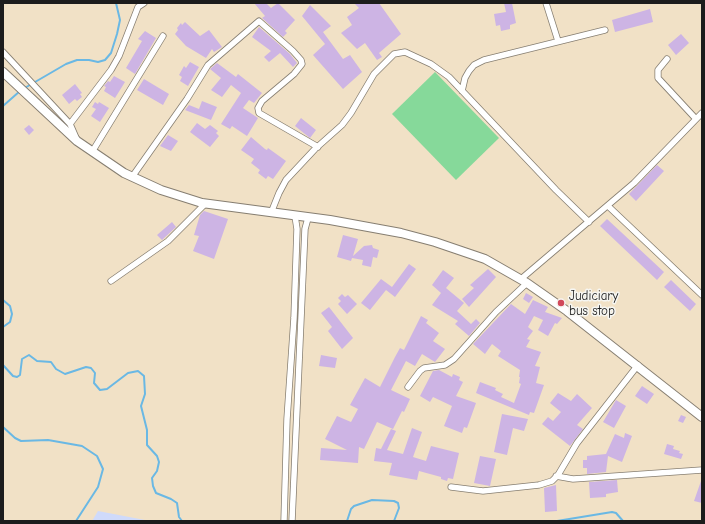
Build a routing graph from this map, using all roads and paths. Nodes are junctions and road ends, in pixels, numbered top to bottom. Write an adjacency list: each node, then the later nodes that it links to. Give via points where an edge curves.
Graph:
1 (144, 3): 12 (street, via 138,7 111,70)
2 (546, 3): 5 (street)
3 (605, 30): 5 (street)
4 (163, 36): 15 (street)
5 (558, 41): 9 (street, via 484,60 474,65 465,78)
6 (3, 52): 12 (street)
7 (667, 59): 11 (street, via 658,70 658,78)
8 (3, 72): 13 (main road)
9 (462, 91): 14 (street, via 449,77 415,55 405,52 394,54 374,74 342,125); 22 (street)
10 (702, 113): 11 (street)
11 (696, 119): 18 (street, via 661,157)
12 (70, 124): 13 (street)
13 (77, 141): 15 (main road)
14 (318, 147): 16 (street, via 259,113 258,108 262,101 302,64 293,50 260,21 208,65 187,100); 19 (street, via 286,180)
15 (92, 152): 16 (main road)
16 (132, 178): 17 (main road, via 183,198)
17 (206, 203): 19 (main road); 23 (street, via 168,241)
18 (608, 206): 22 (street); 25 (street)
19 (271, 213): 20 (main road)
20 (295, 216): 21 (main road); 32 (street, via 297,229 294,318)
21 (308, 218): 24 (main road, via 401,233 434,242 485,258); 33 (street)
22 (589, 222): 24 (street)
23 (111, 281)
24 (524, 281): 26 (main road); 27 (street, via 454,359 445,365 424,368)
25 (702, 295)
26 (638, 366): 28 (main road); 30 (street, via 577,443)
27 (408, 387)
28 (702, 417)
29 (702, 470): 30 (street, via 573,479)
30 (556, 476): 31 (street, via 552,481 539,485 483,491)
31 (451, 487)
32 (284, 521)
33 (292, 521)

